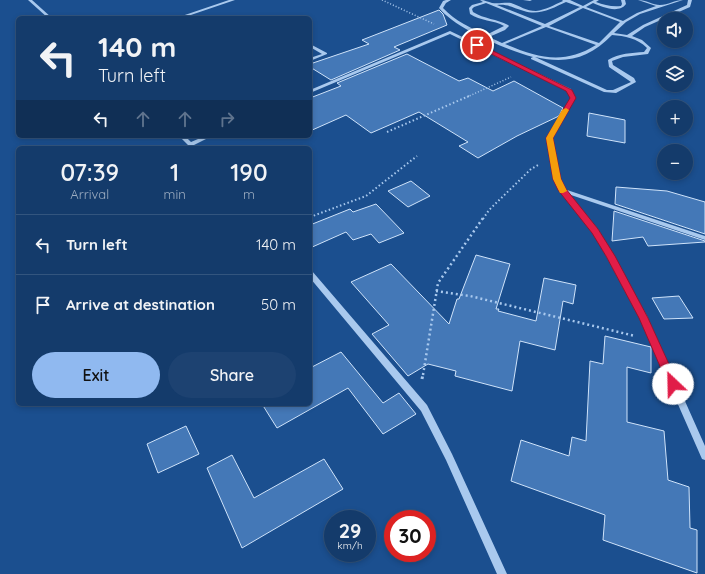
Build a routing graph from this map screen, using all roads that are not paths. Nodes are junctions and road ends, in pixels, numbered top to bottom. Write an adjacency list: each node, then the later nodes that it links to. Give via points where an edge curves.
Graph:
1 (37, 0): 13 (street)
2 (233, 0): 20 (street)
3 (449, 0): 25 (street, via 444,2 441,8 447,15)
4 (483, 0): 16 (street); 25 (street, via 473,6 471,12 507,26)
5 (525, 0): 6 (street)
6 (530, 0)
7 (566, 0): 16 (street, via 536,12 504,0); 18 (street)
8 (623, 0): 14 (street, via 622,7 616,8)
9 (640, 0): 17 (street)
10 (662, 0): 15 (street)
11 (681, 0): 15 (street)
12 (690, 0): 24 (street, via 689,6)
13 (31, 1): 19 (street)
14 (595, 1): 18 (street)
15 (671, 3): 17 (street)
16 (492, 4): 22 (street)
17 (659, 6): 21 (street, via 638,13)
18 (583, 7): 21 (street); 22 (street)
19 (48, 16)
20 (184, 16)
21 (623, 22): 23 (street)
22 (545, 26): 26 (street); 27 (street)
23 (611, 34): 24 (street); 27 (street)
24 (628, 36): 29 (street, via 645,42 649,48 646,53 622,55 610,61 611,66 634,82 614,92 606,91)
25 (486, 37): 26 (street)
26 (502, 44): 29 (street)
27 (599, 45): 29 (street, via 577,57 558,59)
28 (312, 46): 30 (street, via 325,54)
29 (518, 52)
30 (312, 59)
31 (312, 91): 35 (street, via 450,32 568,90 573,98 550,138 557,179)
32 (184, 138): 34 (street)
33 (206, 138): 34 (street)
34 (192, 146)
35 (562, 190): 36 (street); 38 (street, via 596,231 644,318)
36 (705, 238)
37 (312, 275): 39 (street, via 424,408)
38 (705, 456)
39 (502, 574)

